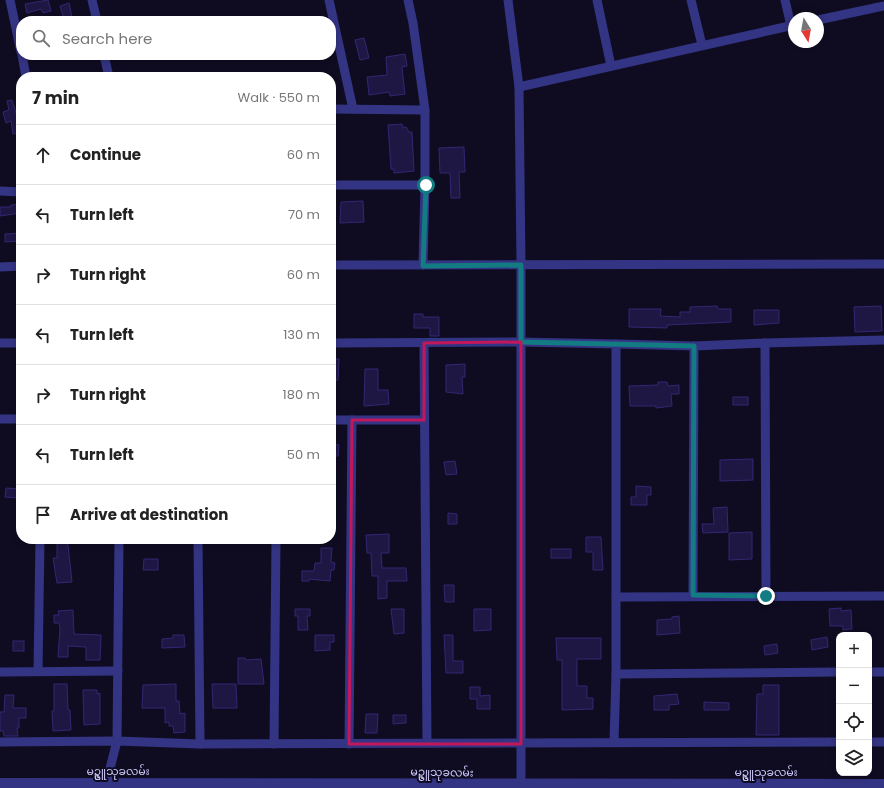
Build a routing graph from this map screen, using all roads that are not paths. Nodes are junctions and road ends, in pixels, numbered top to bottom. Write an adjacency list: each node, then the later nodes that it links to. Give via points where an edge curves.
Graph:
1 (10, 0): 15 (street)
2 (92, 0): 11 (street)
3 (329, 0): 12 (street)
4 (408, 0): 26 (street)
5 (508, 0): 23 (street)
6 (597, 0): 20 (street)
7 (691, 0): 17 (street)
8 (785, 0): 10 (street)
9 (884, 6): 13 (street)
10 (789, 12)
11 (95, 16)
12 (333, 16)
13 (824, 19)
14 (788, 27): 17 (street)
15 (16, 28)
16 (336, 32): 25 (street)
17 (702, 45): 20 (street)
18 (23, 60): 21 (street)
19 (105, 60): 22 (street)
20 (611, 66): 23 (street)
21 (25, 72)
22 (108, 72)
23 (519, 87): 33 (street)
24 (336, 109): 25 (street)
25 (353, 109): 26 (street)
26 (425, 110): 28 (street)
27 (336, 185): 28 (street)
28 (426, 185): 35 (street)
29 (0, 191): 30 (street)
30 (16, 192)
31 (884, 264): 33 (street)
32 (336, 265): 35 (street)
33 (521, 265): 35 (street); 38 (street)
34 (16, 266): 36 (street)
35 (423, 266)
36 (0, 267)
37 (884, 340): 43 (street)
38 (521, 342): 42 (street); 44 (street); 76 (street)
39 (0, 343): 40 (street)
40 (16, 343)
41 (336, 343): 42 (street)
42 (424, 343): 50 (street)
43 (765, 343): 45 (street); 56 (street)
44 (616, 344): 45 (street); 58 (street)
45 (694, 346): 55 (street)
46 (0, 419): 47 (street)
47 (16, 419)
48 (336, 420): 49 (street)
49 (352, 420): 50 (street); 75 (street)
50 (424, 420): 72 (street)
51 (40, 544): 59 (street)
52 (119, 544): 60 (street)
53 (198, 544): 73 (street)
54 (276, 544): 74 (street)
55 (693, 595): 56 (street); 58 (street)
56 (766, 596): 57 (street)
57 (884, 596)
58 (616, 597): 65 (street)
59 (38, 671): 60 (street); 61 (street)
60 (118, 671): 66 (street)
61 (0, 672)
62 (836, 672): 65 (street)
63 (872, 672): 64 (street)
64 (884, 672)
65 (616, 674): 68 (street)
66 (117, 741): 67 (street); 73 (street); 79 (street)
67 (0, 742)
68 (614, 742): 69 (street); 76 (street)
69 (836, 742)
70 (872, 742): 71 (street)
71 (884, 742)
72 (427, 743): 75 (street); 76 (street)
73 (200, 744): 74 (street)
74 (274, 744): 75 (street)
75 (349, 744)
76 (521, 744): 81 (street)
77 (0, 784): 79 (street, မဥ္ဇူသုခလမ်း)
78 (884, 784): 81 (street, မဥ္ဇူသုခလမ်း)
79 (105, 786): 80 (street, မဥ္ဇူသုခလမ်း)
80 (406, 786): 81 (street, မဥ္ဇူသုခလမ်း)
81 (521, 786)

